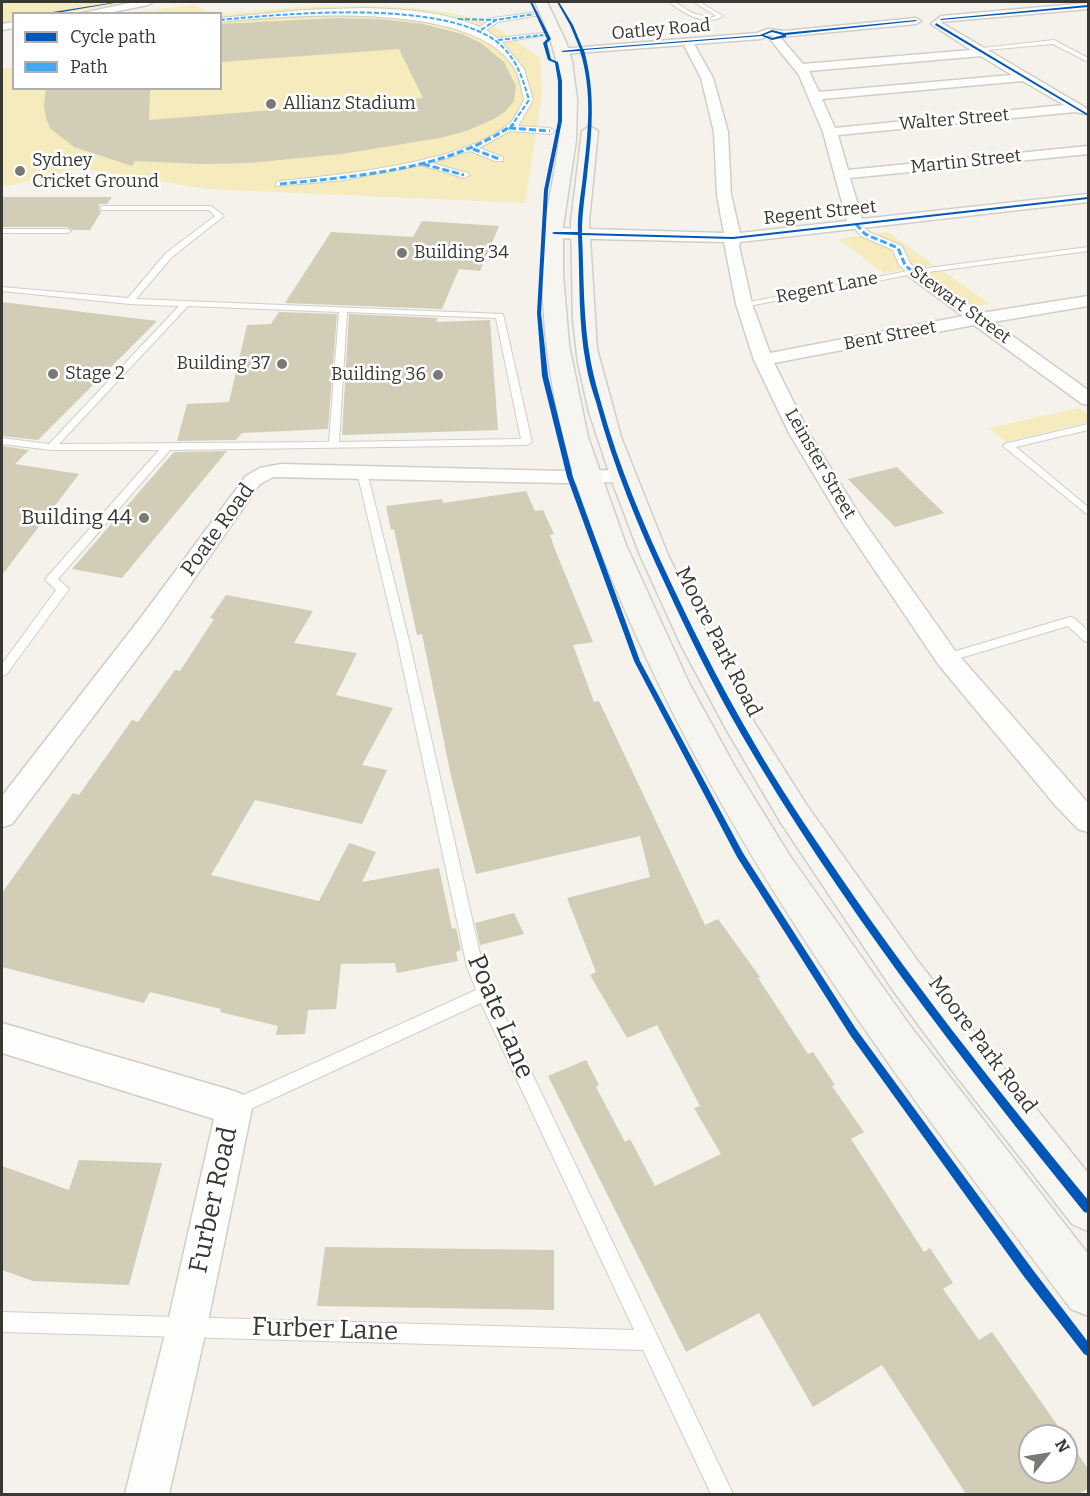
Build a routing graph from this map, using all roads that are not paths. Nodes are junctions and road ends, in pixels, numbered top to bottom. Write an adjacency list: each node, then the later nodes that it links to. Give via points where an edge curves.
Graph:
1 (148, 2): 8 (street)
2 (541, 2): 22 (main road, Moore Park Road)
3 (558, 2): 20 (main road, Moore Park Road)
4 (672, 2): 5 (lane, via 690,14 712,20 720,16)
5 (697, 2)
6 (1089, 6): 14 (street)
7 (291, 8): 9 (street)
8 (94, 12)
9 (302, 14): 11 (street, via 369,12); 12 (street)
10 (534, 14): 13 (street)
11 (443, 18): 13 (street); 15 (street)
12 (222, 20)
13 (496, 20): 15 (street)
14 (938, 22): 17 (street); 21 (street)
15 (481, 30): 18 (street)
16 (543, 36): 18 (street)
17 (780, 36): 19 (street, Oatley Road); 24 (street)
18 (498, 40): 28 (street, via 524,75 530,94 523,112)
19 (688, 43): 20 (street, Oatley Road); 44 (street, Leinster Street, via 707,78 721,132 724,195)
20 (584, 50): 22 (street, Oatley Road); 43 (main road, Moore Park Road, via 592,108 580,222)
21 (979, 50): 23 (lane, via 1054,42); 24 (street); 25 (street)
22 (563, 51): 43 (main road, Moore Park Road, via 571,113)
23 (1089, 60)
24 (800, 68): 26 (street)
25 (1024, 77): 26 (street); 27 (street)
26 (815, 96): 30 (street)
27 (1085, 112): 30 (street, Walter Street)
28 (509, 128): 29 (street); 31 (street)
29 (550, 131)
30 (831, 132): 36 (street)
31 (473, 149): 33 (street); 34 (street)
32 (1089, 150): 36 (street, Martin Street)
33 (499, 159)
34 (420, 163): 35 (street); 37 (street)
35 (464, 175)
36 (843, 175): 40 (street)
37 (280, 184)
38 (1089, 198): 40 (street, Regent Street)
39 (104, 208): 48 (lane, via 211,208 220,216 170,255)
40 (856, 224): 44 (street, Regent Street); 46 (street, Stewart Street, via 866,234 898,248 905,265)
41 (2, 231): 42 (lane)
42 (67, 231)
43 (568, 234): 44 (street, Regent Street); 62 (main road, Moore Park Road, via 554,303 560,367 570,417)
44 (734, 238): 51 (street, Leinster Street, via 731,246)
45 (1089, 249): 46 (lane, Regent Lane)
46 (913, 272): 51 (lane, Regent Lane); 53 (street, Stewart Street)
47 (2, 289): 48 (lane)
48 (130, 301): 50 (lane)
49 (1088, 302): 53 (street, Bent Street)
50 (186, 303): 52 (lane); 59 (lane)
51 (744, 304): 54 (street, Leinster Street)
52 (343, 310): 58 (lane); 58 (lane, via 500,316 527,442)
53 (977, 319): 54 (street, Bent Street); 55 (street, Stewart Street)
54 (763, 360): 65 (street, Leinster Street, via 799,433 854,523)
55 (1089, 399)
56 (1089, 427): 63 (lane, via 1008,446)
57 (2, 441): 59 (lane)
58 (334, 445): 60 (lane)
59 (51, 447): 60 (lane)
60 (167, 447): 66 (lane, via 51,580 63,590)
61 (362, 472): 62 (street, Poate Road); 67 (street, Poate Road, via 281,470 253,480 151,622); 69 (lane, Poate Lane, via 475,967)
62 (604, 477): 72 (main road, Moore Park Road, via 735,718 866,921 989,1087); 73 (main road, Moore Park Road, via 603,524 654,647 739,806 844,968 924,1079)
63 (1089, 512)
64 (1089, 638): 65 (lane, via 1070,621)
65 (947, 658): 68 (street, Leinster Street)
66 (2, 672)
67 (2, 816)
68 (1089, 821)
69 (485, 993): 71 (lane); 76 (lane, Poate Lane)
70 (2, 1038): 71 (street, Furber Road)
71 (234, 1108): 75 (street, Furber Road)
72 (1089, 1208)
73 (1089, 1292)
74 (2, 1322): 75 (lane, Furber Lane)
75 (188, 1326): 76 (lane, Furber Lane); 77 (street, Furber Road)
76 (648, 1340): 78 (lane, Poate Lane)
77 (147, 1494)
78 (722, 1494)

